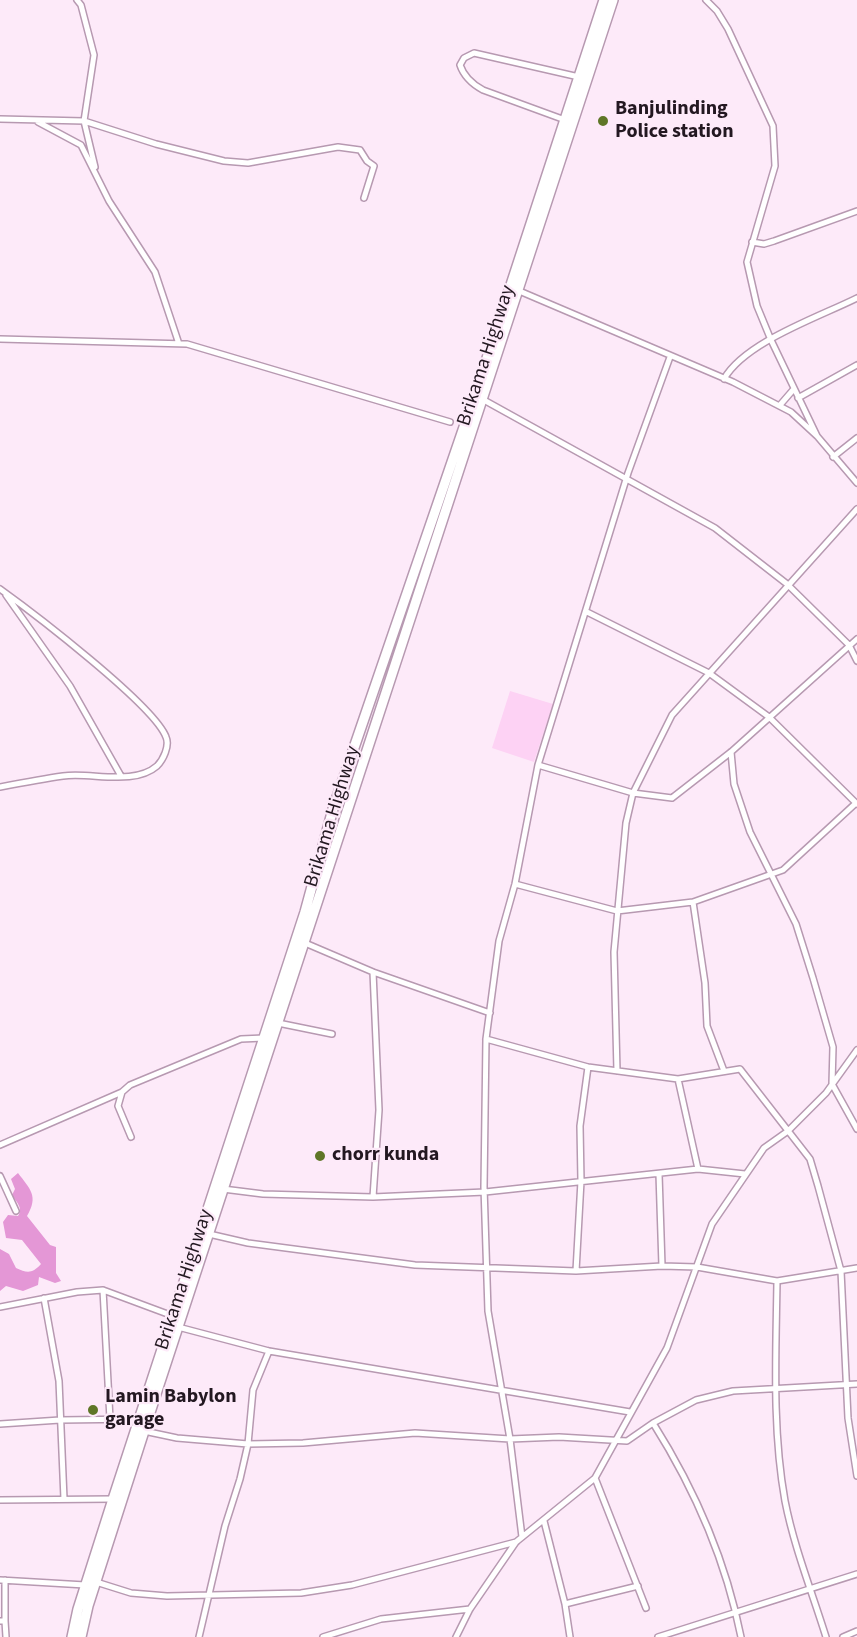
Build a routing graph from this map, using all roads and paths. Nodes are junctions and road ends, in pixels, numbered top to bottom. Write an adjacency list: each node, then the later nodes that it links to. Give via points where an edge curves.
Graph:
1 (77, 0): 9 (street, via 94,55)
2 (604, 0): 5 (highway, Brikama Highway)
3 (613, 0): 5 (highway, Brikama Highway)
4 (706, 0): 15 (street, via 728,29 773,126 776,166)
5 (597, 36): 6 (highway, Brikama Highway); 11 (highway, Brikama Highway)
6 (579, 77): 8 (highway, Brikama Highway); 8 (street, via 474,53 460,65 472,83 483,90)
7 (0, 119): 10 (street)
8 (565, 120): 11 (highway, Brikama Highway)
9 (84, 121): 10 (street); 12 (street); 13 (street, via 224,161 248,163 338,147 360,150 374,166)
10 (37, 122): 12 (street, via 81,146)
11 (554, 168): 16 (highway, Brikama Highway)
12 (97, 178): 20 (street, via 156,272)
13 (364, 198)
14 (857, 211): 15 (street, via 774,242)
15 (752, 242): 19 (street, via 747,262 757,306)
16 (514, 289): 21 (street); 25 (highway, Brikama Highway)
17 (857, 298): 19 (street)
18 (0, 339): 20 (street)
19 (771, 340): 23 (street, via 731,366); 24 (street)
20 (179, 344): 28 (street)
21 (670, 357): 23 (street); 32 (street)
22 (857, 365): 26 (street)
23 (724, 379): 27 (street)
24 (793, 390): 26 (street); 27 (street)
25 (479, 397): 32 (street); 53 (highway, Brikama Highway); 58 (highway, Brikama Highway, via 333,808)
26 (798, 398): 29 (street)
27 (780, 405): 29 (street)
28 (450, 422)
29 (817, 436): 31 (street)
30 (857, 438): 31 (street)
31 (833, 457): 33 (street)
32 (626, 478): 35 (street, via 715,528); 37 (street)
33 (857, 483)
34 (857, 509): 35 (street)
35 (787, 584): 39 (street); 41 (street)
36 (2, 590): 45 (street, via 70,686); 45 (street, via 102,670 141,706 166,737 167,748 157,766 134,776)
37 (587, 612): 41 (street); 44 (street)
38 (857, 639): 39 (street)
39 (849, 645): 40 (street); 42 (street)
40 (857, 661)
41 (709, 673): 42 (street); 47 (street, via 672,715)
42 (769, 717): 43 (street); 48 (street)
43 (731, 752): 47 (street, via 672,798); 49 (street, via 734,784 742,809)
44 (538, 765): 47 (street); 50 (street)
45 (122, 776): 46 (street, via 65,776)
46 (0, 787)
47 (633, 793): 52 (street)
48 (857, 803): 49 (street, via 783,870)
49 (772, 874): 51 (street); 65 (street, via 796,924 833,1047)
50 (515, 884): 52 (street); 55 (street, via 500,941)
51 (693, 902): 52 (street); 63 (street, via 707,1026)
52 (617, 911): 62 (street)
53 (305, 943): 54 (street); 56 (highway, Brikama Highway)
54 (372, 972): 55 (street); 80 (street, via 379,1110)
55 (490, 1013): 59 (street)
56 (278, 1023): 57 (street); 58 (highway, Brikama Highway)
57 (332, 1034)
58 (268, 1039): 66 (street, via 242,1039); 76 (highway, Brikama Highway); 93 (highway, Brikama Highway)
59 (486, 1039): 61 (street); 77 (street)
60 (857, 1050): 65 (street)
61 (588, 1067): 62 (street); 75 (street, via 580,1126)
62 (616, 1071): 64 (street)
63 (724, 1071): 64 (street); 68 (street, via 740,1069)
64 (678, 1079): 71 (street)
65 (832, 1084): 67 (street); 68 (street)
66 (122, 1092): 69 (street, via 118,1106); 70 (street)
67 (857, 1129)
68 (788, 1131): 73 (street, via 764,1148); 88 (street, via 810,1159)
69 (131, 1137)
70 (0, 1145)
71 (698, 1170): 72 (street); 73 (street)
72 (659, 1174): 75 (street); 83 (street)
73 (745, 1174): 85 (street, via 712,1224)
74 (0, 1176): 78 (street)
75 (581, 1181): 77 (street); 87 (street)
76 (223, 1189): 80 (street); 82 (highway, Brikama Highway)
77 (485, 1192): 80 (street); 84 (street)
78 (9, 1194): 79 (street); 81 (street)
79 (0, 1195)
80 (373, 1197)
81 (16, 1211)
82 (209, 1234): 84 (street, via 248,1243 415,1265); 94 (highway, Brikama Highway)
83 (662, 1266): 85 (street); 87 (street)
84 (488, 1268): 87 (street); 98 (street, via 488,1311)
85 (697, 1268): 89 (street); 101 (street, via 667,1348)
86 (857, 1268): 88 (street)
87 (576, 1271)
88 (841, 1271): 89 (street); 97 (street)
89 (777, 1281): 99 (street)
90 (103, 1290): 91 (street); 93 (street); 102 (street)
91 (44, 1298): 92 (street); 104 (street, via 58,1381)
92 (0, 1307)
93 (173, 1316): 100 (highway, Brikama Highway)
94 (178, 1327): 95 (street); 100 (highway, Brikama Highway)
95 (269, 1351): 98 (street); 110 (street, via 254,1390)
96 (857, 1384): 97 (street)
97 (847, 1386): 99 (street); 111 (street, via 848,1418)
98 (501, 1389): 101 (street); 108 (street)
99 (775, 1389): 105 (street, via 733,1391 696,1400); 125 (street, via 785,1502)
100 (152, 1393): 103 (highway, Brikama Highway)
101 (630, 1412): 109 (street)
102 (110, 1419): 103 (street); 104 (street)
103 (143, 1419): 107 (highway, Brikama Highway); 114 (highway, Brikama Highway)
104 (60, 1420): 106 (street); 116 (street)
105 (653, 1423): 109 (street, via 627,1441); 130 (street, via 695,1497)
106 (0, 1424)
107 (144, 1431): 110 (street); 122 (highway, Brikama Highway)
108 (510, 1439): 109 (street); 110 (street, via 415,1434); 118 (street)
109 (618, 1440): 113 (street)
110 (248, 1444): 126 (street)
111 (856, 1451): 112 (street)
112 (857, 1476)
113 (595, 1478): 117 (street); 124 (street)
114 (113, 1499): 116 (street); 123 (highway, Brikama Highway)
115 (0, 1500): 116 (street)
116 (64, 1500)
117 (544, 1521): 118 (street); 127 (street)
118 (522, 1537): 119 (street)
119 (516, 1542): 126 (street, via 352,1585 301,1593); 129 (street)
120 (857, 1574): 125 (street)
121 (2, 1580): 123 (street); 131 (street)
122 (96, 1582): 126 (street, via 131,1593); 135 (highway, Brikama Highway)
123 (85, 1585): 134 (highway, Brikama Highway)
124 (638, 1586): 127 (street); 128 (street)
125 (812, 1590): 130 (street); 142 (street)
126 (207, 1597): 136 (street)
127 (565, 1604): 139 (street)
128 (646, 1608)
129 (470, 1609): 137 (street, via 381,1619); 138 (street)
130 (736, 1614): 140 (street); 141 (street)
131 (3, 1621): 133 (street)
132 (854, 1634): 143 (street)
133 (6, 1637)
134 (72, 1637)
135 (81, 1637)
136 (199, 1637)
137 (323, 1637)
138 (456, 1637)
139 (570, 1637)
140 (658, 1637)
141 (741, 1637)
142 (826, 1637)
143 (843, 1637)

